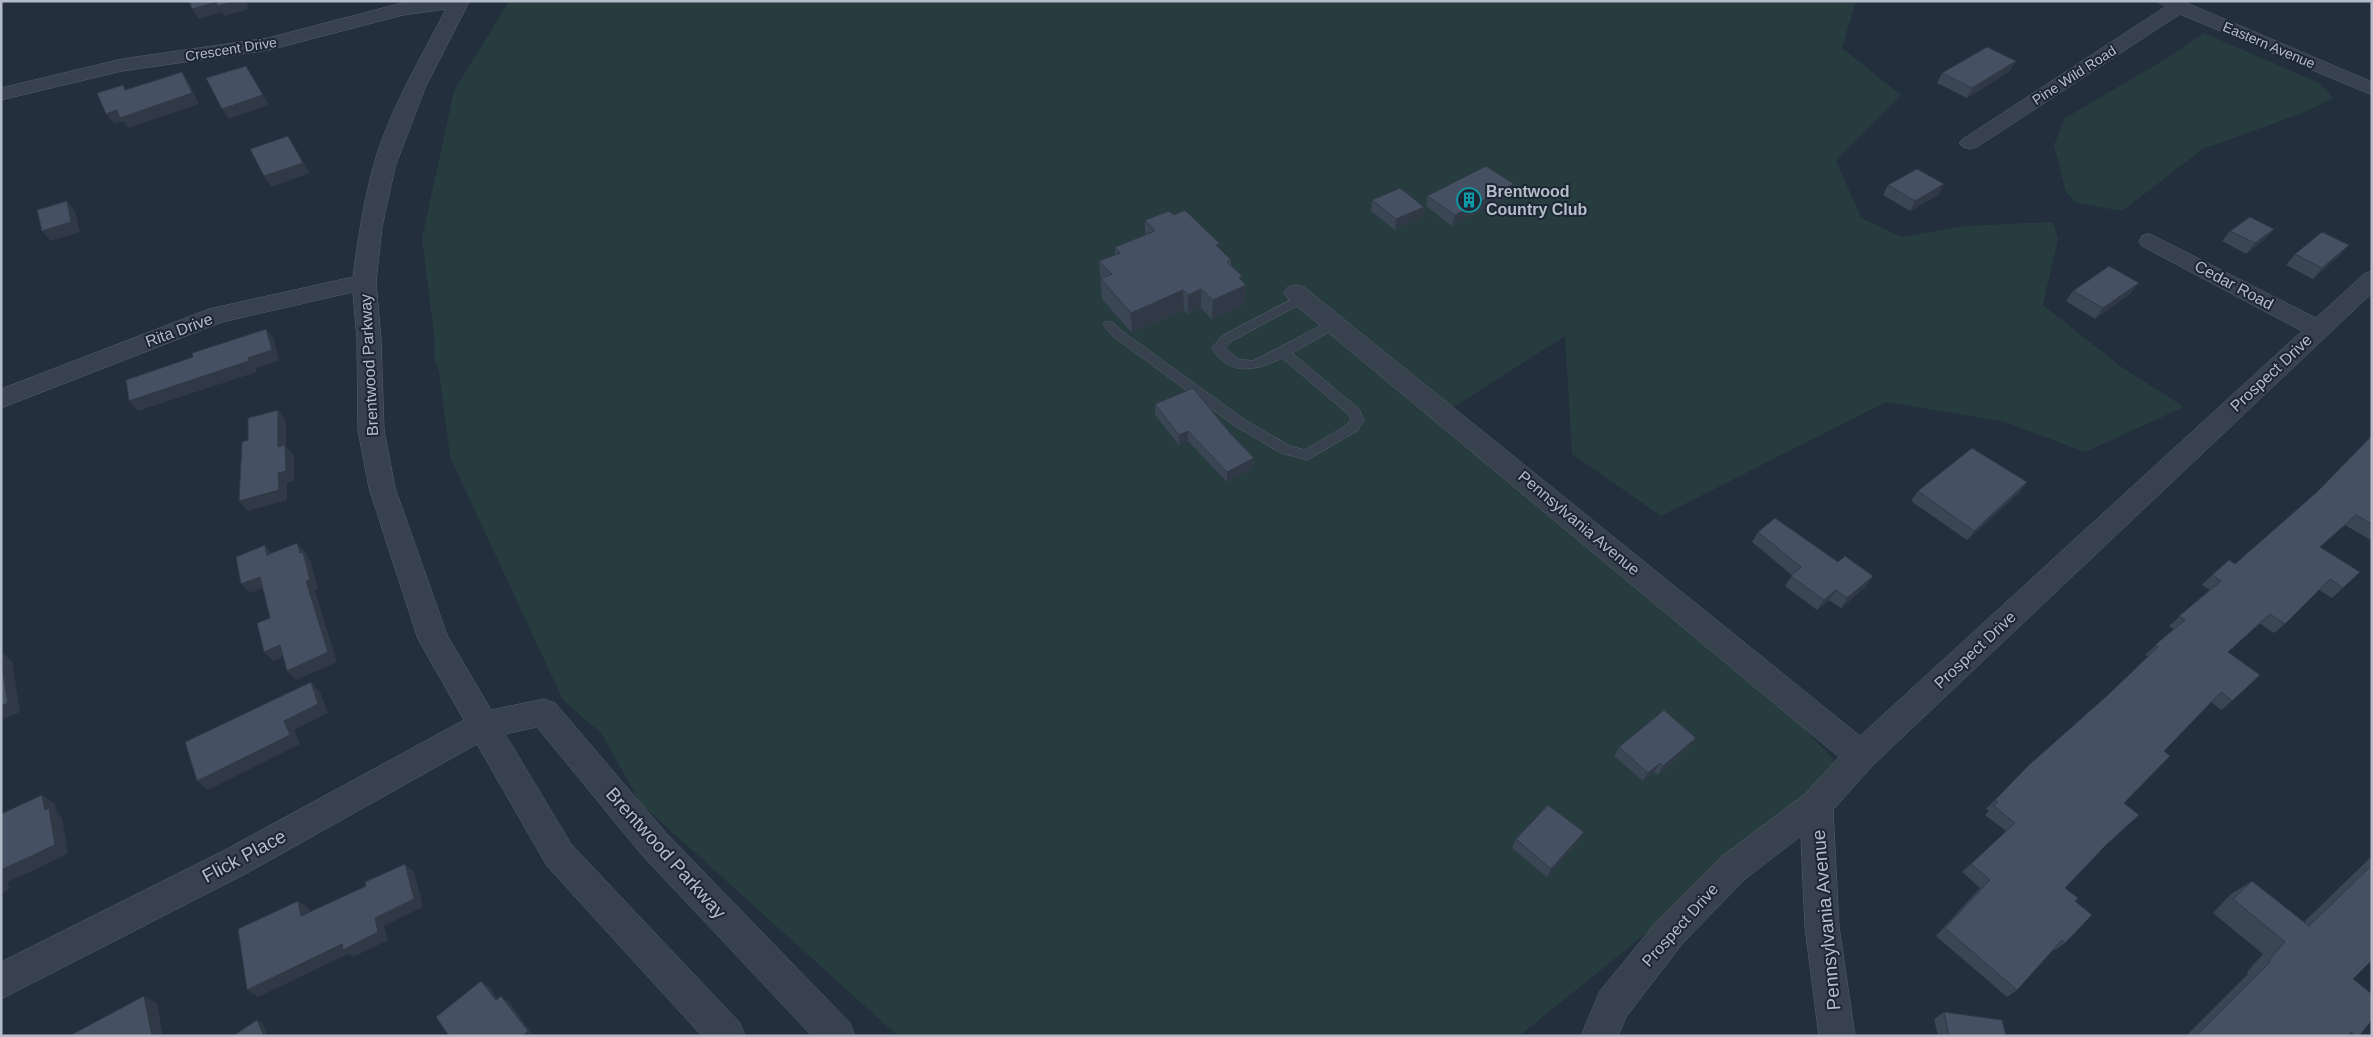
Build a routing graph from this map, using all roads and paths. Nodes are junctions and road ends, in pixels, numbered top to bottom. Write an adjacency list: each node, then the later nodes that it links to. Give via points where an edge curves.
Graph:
1 (460, 1): 4 (street, Crescent Drive, via 402,9 269,44 122,66); 8 (street, Brentwood Parkway, via 415,88 384,167 371,227)
2 (2172, 4): 3 (street, Eastern Avenue); 5 (street, Pine Wild Road)
3 (2372, 89)
4 (1, 94)
5 (1970, 143)
6 (2150, 241): 12 (street, Cedar Road)
7 (2372, 278): 12 (street, Prospect Drive)
8 (364, 282): 14 (street, Rita Drive, via 217,315); 15 (street, Brentwood Parkway, via 370,340 371,430 382,488 433,639)
9 (1299, 295): 10 (street, Pennsylvania Avenue); 13 (lane, via 1235,333 1218,348 1223,357 1236,364 1253,366)
10 (1334, 324): 13 (lane); 16 (street, Pennsylvania Avenue)
11 (1109, 325): 13 (lane, via 1240,422 1286,450 1307,455 1352,428 1358,420 1354,412)
12 (2318, 329): 16 (street, Prospect Drive)
13 (1282, 351)
14 (1, 399)
15 (483, 725): 18 (street, Flick Place, via 244,857); 19 (street, Brentwood Parkway, via 559,855); 20 (street, Brentwood Parkway, via 544,712 654,844)
16 (1861, 756): 17 (street, Prospect Drive)
17 (1816, 805): 21 (street, Prospect Drive, via 1733,868 1670,932 1613,1004); 22 (street, Pennsylvania Avenue, via 1822,927)
18 (1, 981)
19 (727, 1036)
20 (837, 1036)
21 (1599, 1036)
22 (1837, 1036)

